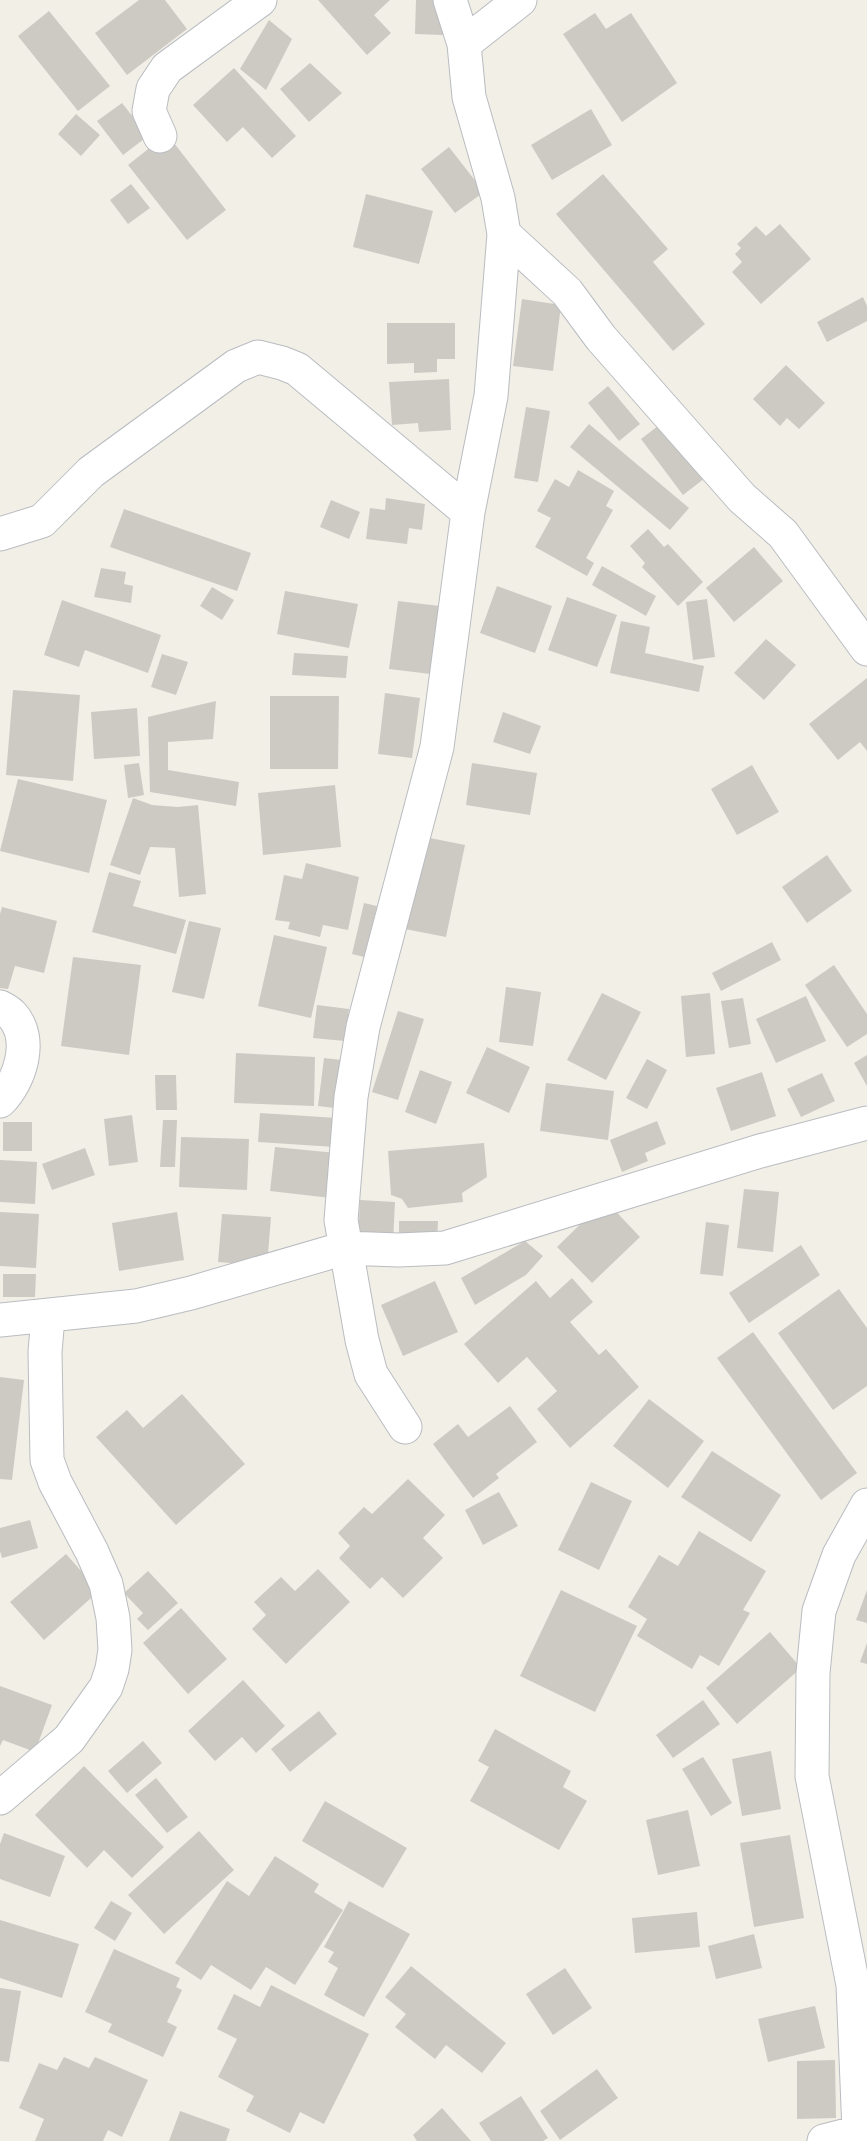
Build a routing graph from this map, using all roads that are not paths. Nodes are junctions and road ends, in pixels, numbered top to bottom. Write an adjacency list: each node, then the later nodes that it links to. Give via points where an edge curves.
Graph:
1 (260, 0): 5 (street, via 167,68 153,89 149,111)
2 (450, 0): 4 (street)
3 (520, 0): 4 (street)
4 (464, 44): 6 (street, via 469,97 498,198)
5 (160, 136)
6 (504, 234): 7 (street, via 490,396); 9 (street, via 567,292 601,338 742,498 783,534)
7 (468, 512): 8 (street, via 297,369 258,357 236,366 91,472 42,521); 13 (street, via 437,747 363,1027 351,1097 341,1220)
8 (0, 534)
9 (867, 649)
10 (0, 1006): 11 (street, via 12,1015 19,1029 23,1063 10,1092)
11 (0, 1101)
12 (867, 1123): 13 (street, via 760,1151 445,1248)
13 (345, 1248): 14 (street, via 136,1306); 16 (street, via 371,1374)
14 (48, 1317): 15 (street); 18 (street, via 47,1460 106,1584 115,1650 106,1687 69,1739)
15 (0, 1320)
16 (405, 1427)
17 (867, 1505): 19 (street, via 839,1555 819,1611 812,1776 853,1985)
18 (0, 1798)
19 (863, 2130): 20 (street)
20 (824, 2141)

